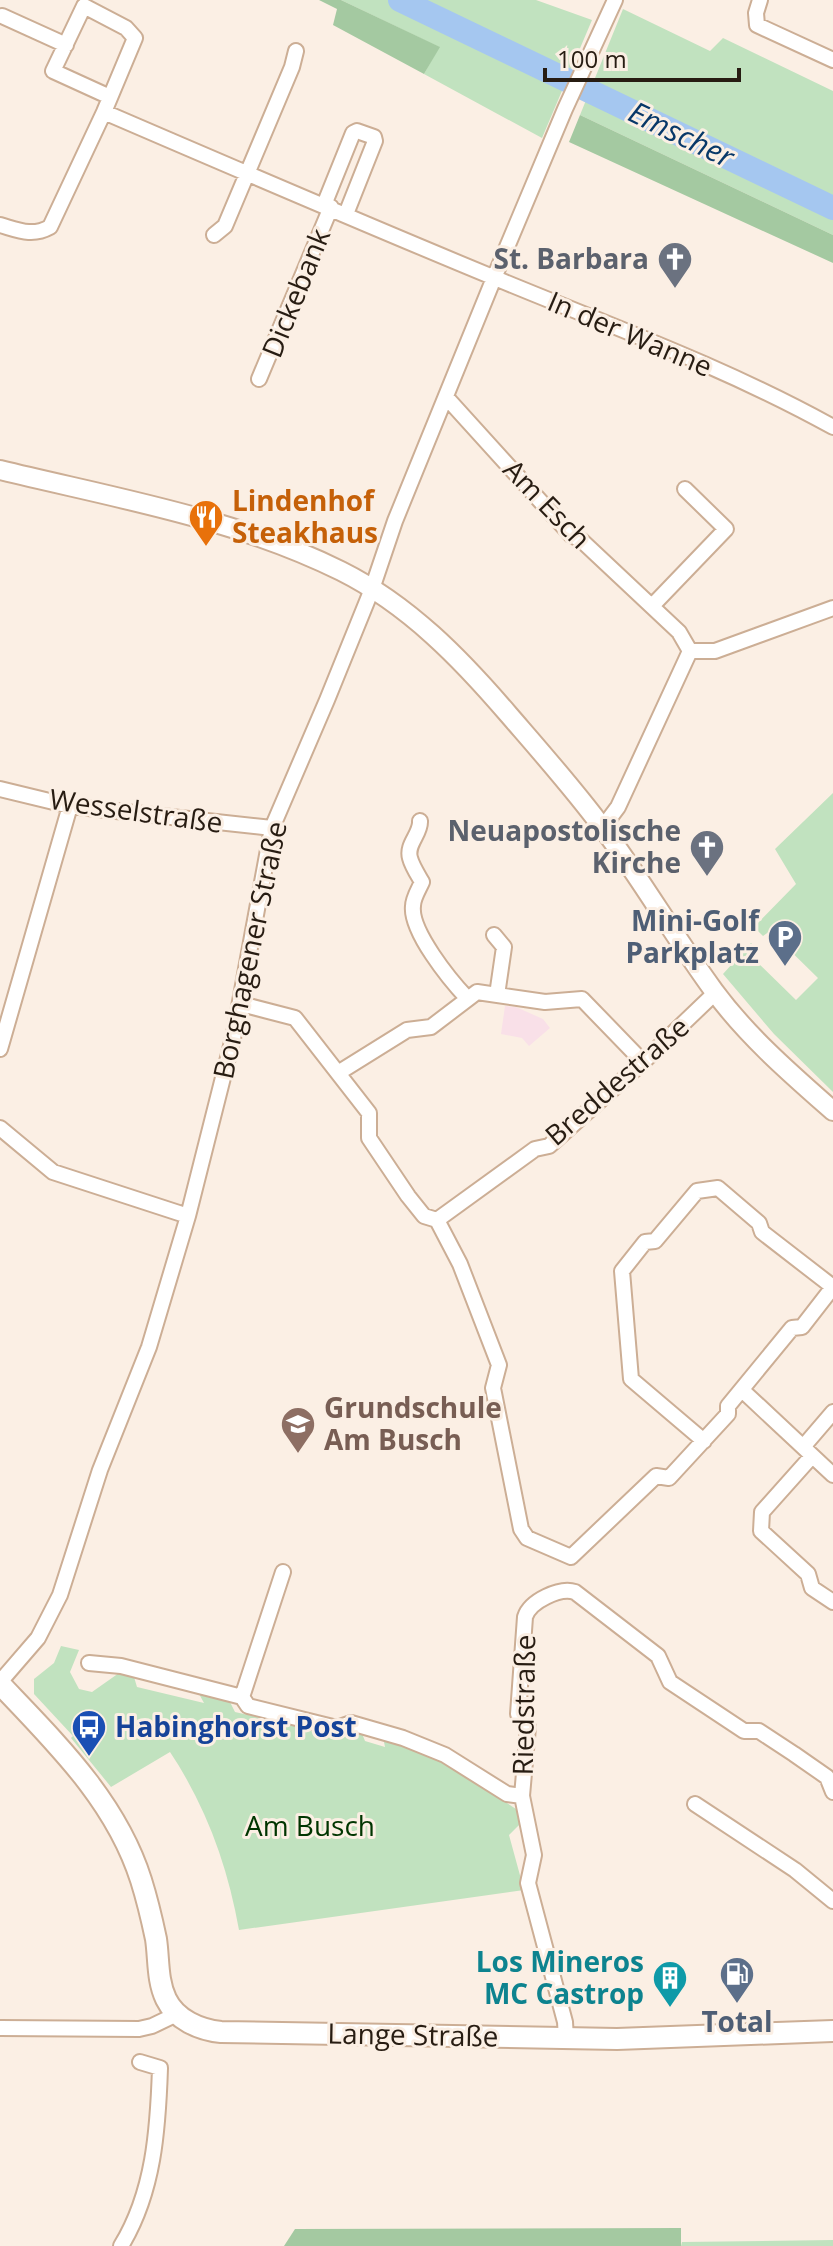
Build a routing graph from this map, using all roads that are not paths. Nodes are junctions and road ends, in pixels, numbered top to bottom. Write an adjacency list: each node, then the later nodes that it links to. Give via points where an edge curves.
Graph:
1 (615, 0): 14 (street, Borghagener Straße)
2 (760, 0): 6 (street, via 757,25)
3 (2, 16): 4 (street)
4 (66, 45): 7 (street, via 53,71); 7 (street, via 84,6 135,38)
5 (296, 51): 9 (street)
6 (833, 60)
7 (110, 97): 8 (street)
8 (104, 112): 9 (street, In der Wanne); 12 (street, via 50,227 30,233)
9 (247, 174): 10 (street, In der Wanne); 13 (street, via 225,226)
10 (327, 206): 11 (street, In der Wanne); 11 (street, Dickebank, via 353,133 366,133 375,141); 15 (street, Dickebank)
11 (346, 214): 14 (street, In der Wanne)
12 (0, 225)
13 (214, 235)
14 (494, 278): 16 (street, Borghagener Straße); 17 (street, In der Wanne, via 651,341)
15 (259, 379)
16 (446, 397): 20 (street, Borghagener Straße); 21 (street, Am Esch, via 571,535)
17 (833, 427)
18 (0, 470): 20 (street, via 227,526 342,571)
19 (685, 489): 21 (street, via 726,529)
20 (372, 589): 27 (street, via 428,629 476,676); 28 (street, Borghagener Straße)
21 (652, 606): 23 (street, Am Esch)
22 (833, 608): 23 (street, via 715,651)
23 (690, 651): 27 (street, via 618,807)
24 (0, 789): 25 (street, Wesselstraße)
25 (70, 806): 28 (street, Wesselstraße); 34 (street)
26 (420, 821): 32 (street, via 409,848 422,882 412,907 421,934)
27 (603, 827): 30 (street)
28 (272, 828): 33 (street, Borghagener Straße)
29 (494, 935): 31 (street, via 504,947)
30 (715, 993): 35 (street, Breddestraße); 37 (street, via 763,1048)
31 (497, 995): 32 (street, via 477,992); 35 (street, via 545,1002 582,999)
32 (467, 998): 36 (street, via 431,1027 407,1030)
33 (241, 1004): 36 (street, via 295,1018); 39 (street, Borghagener Straße)
34 (0, 1049)
35 (643, 1062): 40 (street, Breddestraße, via 549,1146 535,1149)
36 (338, 1073): 40 (street, via 369,1113 369,1138 408,1196 424,1216)
37 (833, 1111)
38 (0, 1128): 39 (street, via 53,1172)
39 (188, 1216): 50 (street, Borghagener Straße, via 149,1347 100,1470 60,1595 38,1638)
40 (437, 1220): 44 (street, via 499,1365 493,1388 527,1538 571,1557 656,1476 669,1478)
41 (833, 1287): 42 (street); 44 (street, via 762,1232 759,1223 718,1188 697,1191 655,1241 645,1242 622,1271 631,1379)
42 (742, 1390): 44 (street); 45 (street)
43 (833, 1412): 45 (street)
44 (704, 1441)
45 (807, 1452): 46 (street); 48 (street, via 762,1512 761,1531 808,1574 812,1588)
46 (833, 1475)
47 (283, 1572): 51 (street)
48 (833, 1602)
49 (89, 1663): 51 (street, via 121,1666)
50 (0, 1683): 56 (main road, via 77,1766 116,1826 141,1880 161,1983)
51 (242, 1697): 53 (street, via 248,1706 337,1728 351,1723 403,1738 445,1755 507,1794)
52 (833, 1792): 53 (street, Riedstraße, via 827,1777 794,1754 759,1731 744,1731 670,1682 658,1656 570,1590 532,1604 525,1617 518,1714 528,1727)
53 (522, 1796): 59 (street, Riedstraße, via 534,1855 528,1883)
54 (695, 1804): 55 (street)
55 (833, 1901)
56 (177, 2014): 57 (street, via 139,2029); 59 (main road, Lange Straße, via 221,2032)
57 (0, 2028)
58 (833, 2031): 59 (main road, Lange Straße)
59 (566, 2038)
60 (140, 2062): 61 (street, via 160,2068 156,2143 140,2205)
61 (121, 2246)

